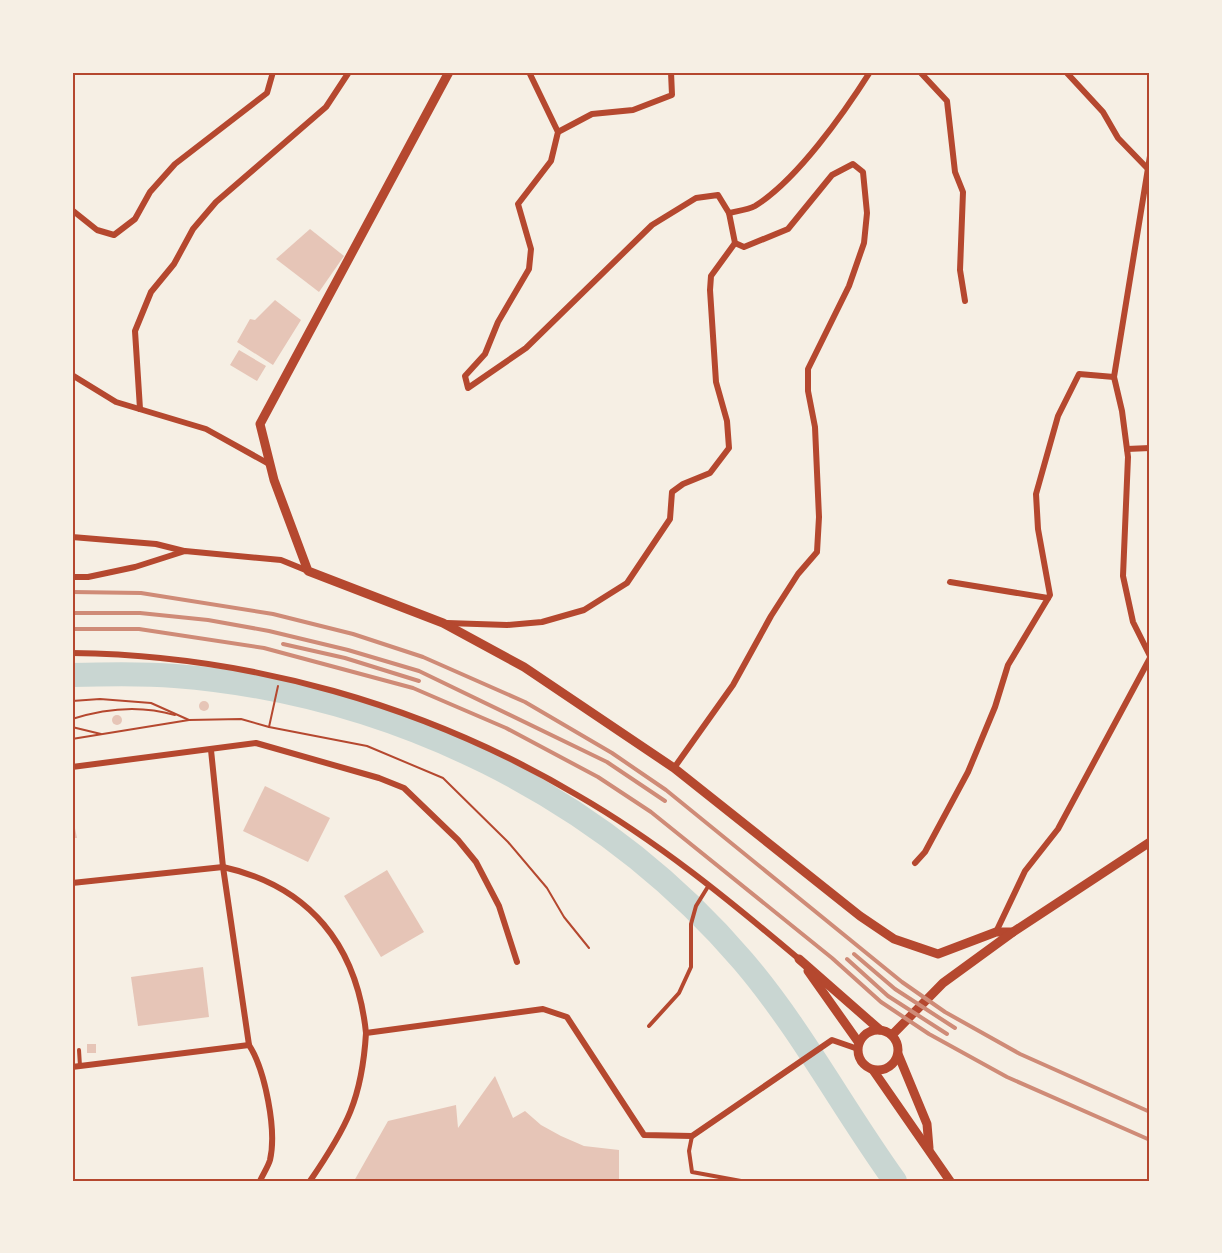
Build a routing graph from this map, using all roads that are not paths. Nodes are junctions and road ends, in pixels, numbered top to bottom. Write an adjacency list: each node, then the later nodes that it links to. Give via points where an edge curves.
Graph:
1 (273, 72): 12 (street, via 267,93 175,164 150,192 135,219 114,235 97,230)
2 (349, 72): 18 (street, via 326,107 216,202 151,292 135,331)
3 (449, 72): 21 (street, via 260,424)
4 (529, 72): 9 (street)
5 (671, 72): 9 (street, via 672,95 633,110 592,114)
6 (870, 72): 13 (street, via 847,109 774,192 753,207)
7 (920, 72): 15 (street, via 947,102 955,172 963,192 960,270)
8 (1066, 72): 11 (street)
9 (558, 132): 13 (street, via 551,161 518,204 531,249 529,269 498,322 485,354 465,376 468,388 526,348 652,225 696,198 717,195)
10 (1150, 156): 11 (street)
11 (1148, 169): 17 (street)
12 (72, 210)
13 (729, 213): 14 (street)
14 (735, 243): 28 (street, via 711,276 710,290 716,382 727,421 729,448 710,473 672,492 670,519 627,583 584,610 542,622); 33 (street, via 744,247 788,230 832,175 853,164 863,172 867,213 864,243 849,286 808,369 819,506 817,552 771,616 733,686)
15 (965, 301)
16 (72, 375): 18 (street, via 116,402)
17 (1114, 377): 20 (street); 27 (street, via 1079,374 1058,416 1036,494)
18 (140, 409): 21 (street, via 206,429)
19 (1150, 448): 20 (street)
20 (1127, 449): 30 (street, via 1123,576 1133,622)
21 (270, 464): 24 (street)
22 (72, 537): 23 (street, via 156,544)
23 (185, 551): 24 (street, via 281,561); 25 (street, via 135,567)
24 (308, 572): 28 (street)
25 (72, 577)
26 (950, 582): 27 (street)
27 (1048, 598): 35 (street, via 1008,665 968,772 925,852)
28 (443, 623): 33 (street, via 524,667)
29 (72, 653): 38 (street, via 121,654 232,668 318,685 401,713 500,754 578,795)
30 (1150, 657): 39 (street, via 1058,829 1025,871)
31 (211, 750): 32 (street); 36 (street); 42 (street, via 256,743 379,777 404,788 476,862 499,906)
32 (72, 767)
33 (674, 768): 39 (street, via 894,939 938,954)
34 (1150, 842): 40 (street)
35 (915, 863)
36 (223, 867): 37 (street); 45 (street, via 273,884 304,903 331,933 351,964 363,999); 47 (street)
37 (72, 883)
38 (709, 885): 41 (street); 43 (lane, via 696,906 691,924 691,967 679,993)
39 (996, 932): 40 (street)
40 (1013, 932): 46 (street, via 943,983)
41 (800, 959): 44 (street); 48 (street)
42 (517, 962)
43 (649, 1026)
44 (880, 1030): 46 (street); 48 (street, via 867,1033)
45 (366, 1033): 54 (street, via 543,1008 567,1017 644,1135); 57 (street, via 364,1073 355,1104 336,1143)
46 (892, 1035): 50 (street)
47 (249, 1045): 51 (street); 56 (street, via 258,1058 271,1123 270,1161)
48 (859, 1046): 53 (street, via 862,1062); 54 (street, via 832,1040)
49 (79, 1050): 51 (lane)
50 (898, 1054): 53 (street, via 886,1069); 55 (street, via 927,1124)
51 (80, 1066): 52 (street)
52 (72, 1067)
53 (873, 1070): 55 (street)
54 (692, 1136): 58 (lane, via 692,1172)
55 (930, 1150): 59 (street)
56 (260, 1181)
57 (310, 1181)
58 (741, 1181)
59 (950, 1181)

